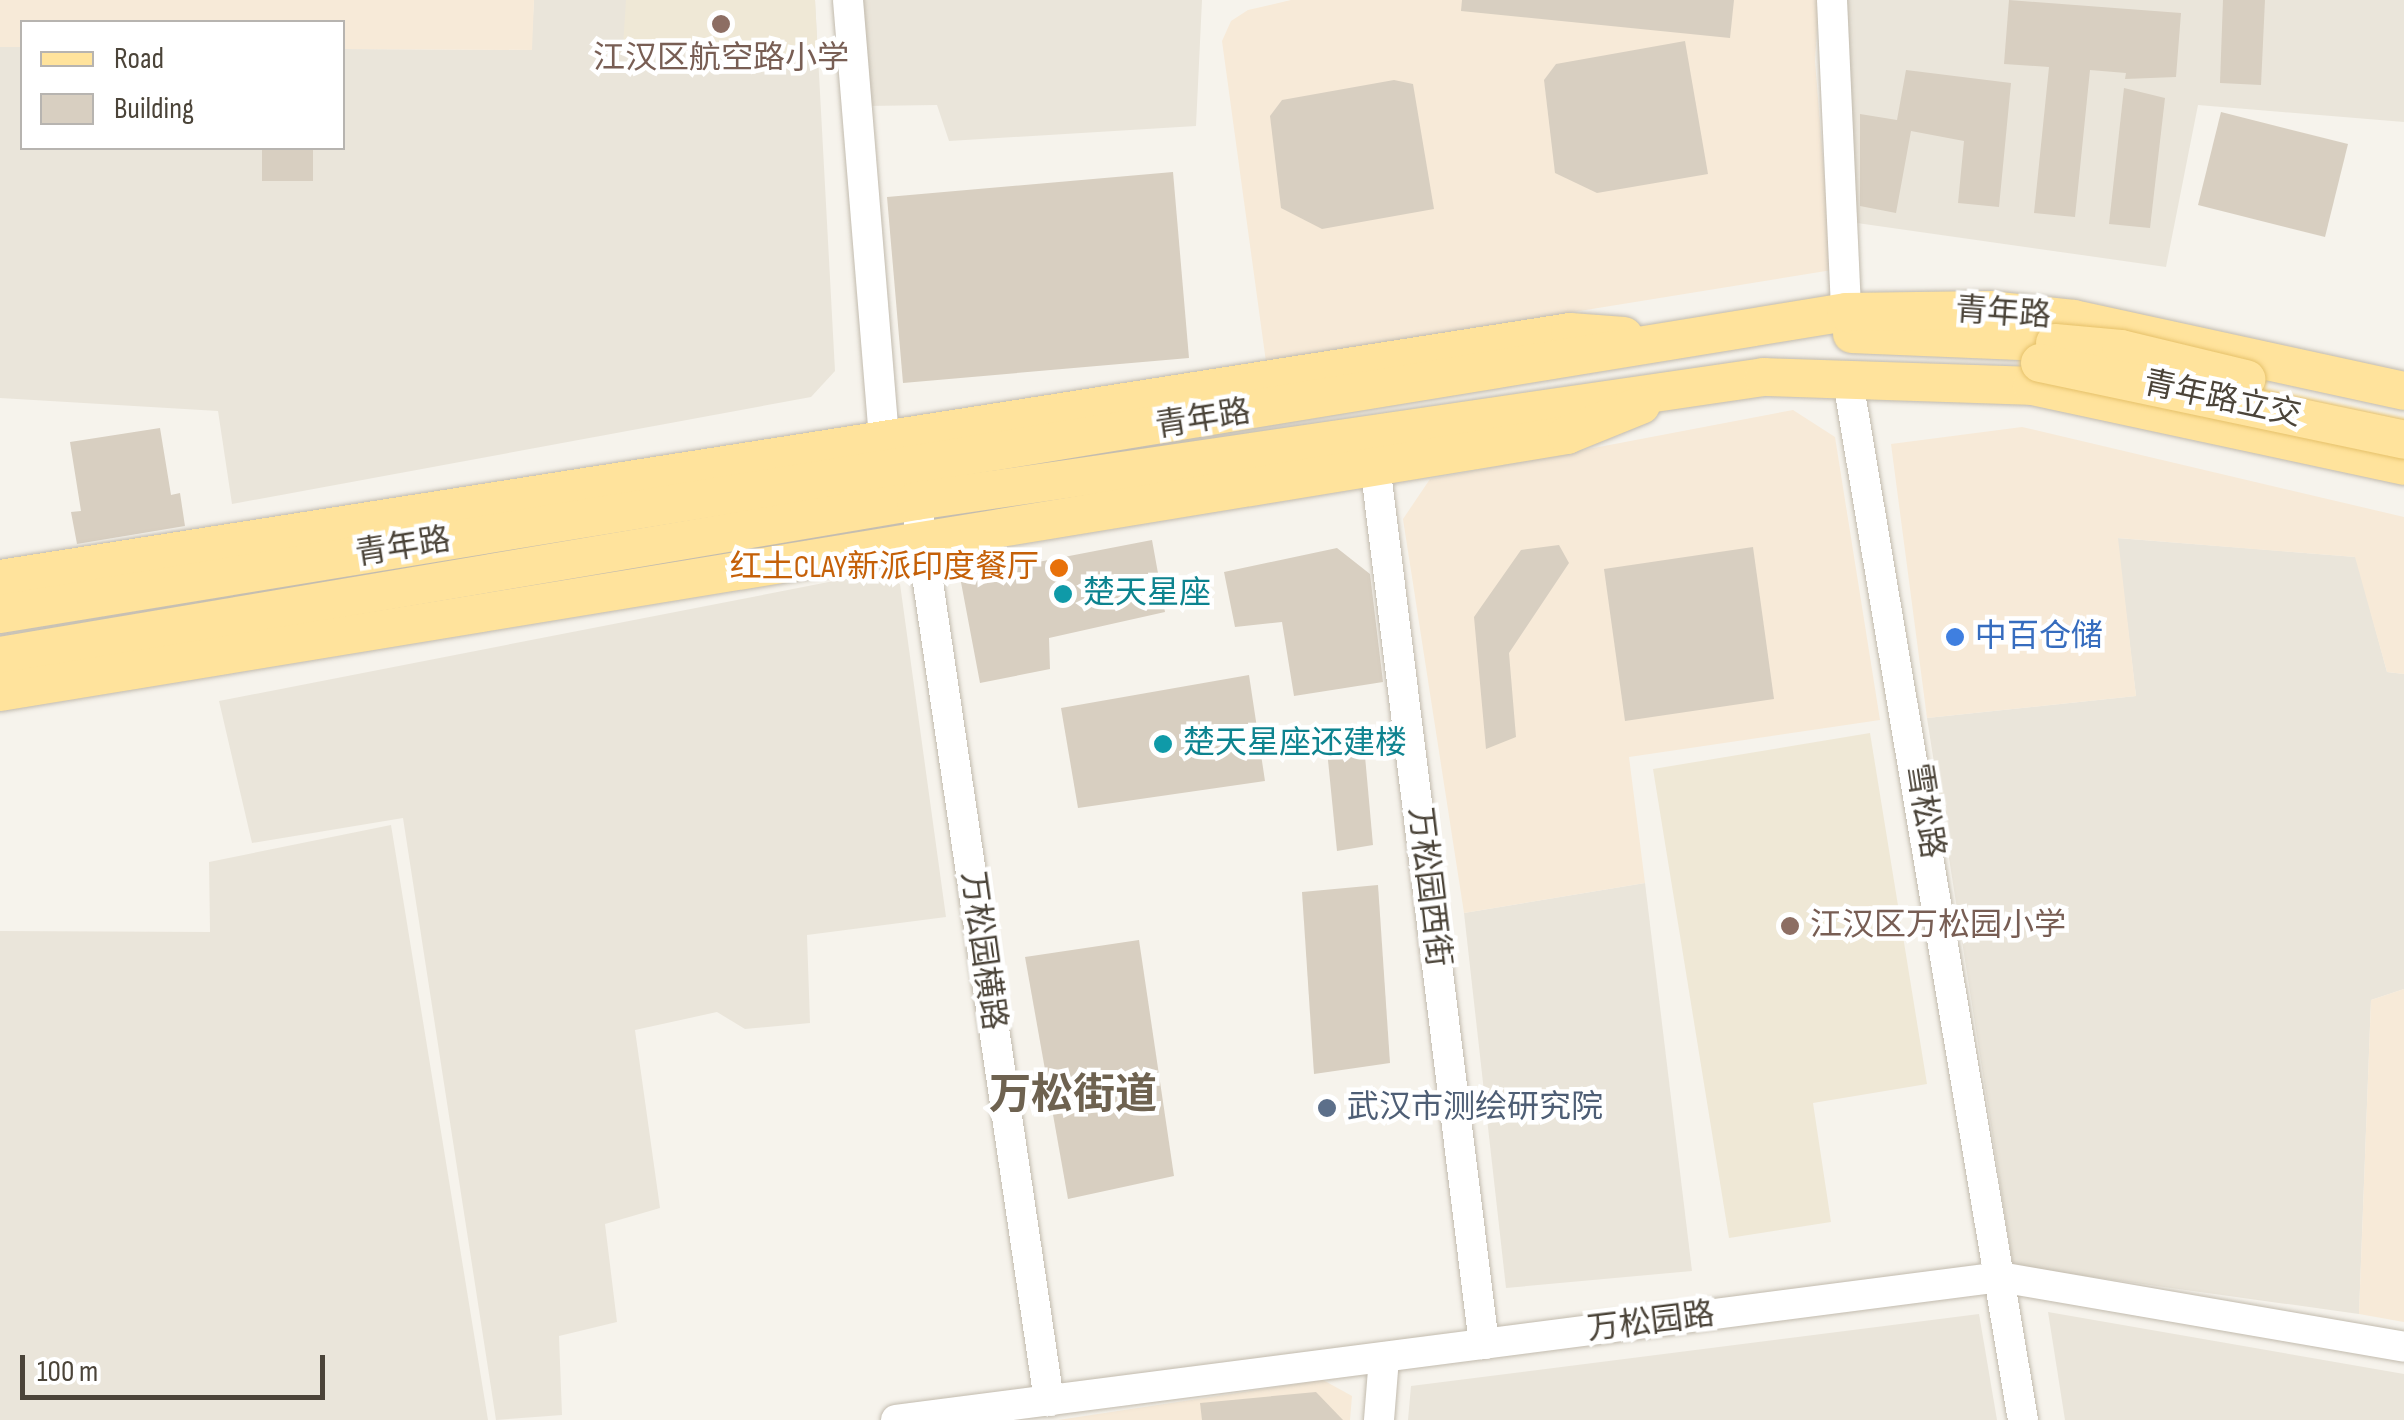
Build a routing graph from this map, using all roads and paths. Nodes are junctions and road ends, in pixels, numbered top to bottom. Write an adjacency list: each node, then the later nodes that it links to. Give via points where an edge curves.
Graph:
1 (848, 0): 15 (street)
2 (1832, 0): 3 (street)
3 (1846, 312): 4 (main road, 青年路); 9 (main road, 青年路, via 1989,310 2074,319)
4 (1739, 333): 5 (main road, 青年路); 6 (main road)
5 (1687, 341): 10 (main road, via 1570,332); 12 (main road, 青年路)
6 (2042, 352): 7 (main road); 11 (main road, 青年路立交, bridge, via 2121,350); 13 (main road, 青年路立交, bridge)
7 (1764, 377): 8 (main road, 青年路); 14 (main road, 青年路)
8 (1848, 381): 16 (main road, 青年路, via 2032,386); 30 (street, 雪松路)
9 (2404, 391)
10 (1033, 415): 12 (main road); 15 (main road)
11 (2404, 417)
12 (1251, 430): 14 (main road, 青年路); 15 (main road, 青年路); 17 (main road, 青年路); 18 (main road)
13 (2404, 440)
14 (1373, 447): 18 (main road); 31 (street, 万松园西街)
15 (886, 453): 20 (main road); 21 (main road, 青年路)
16 (2404, 466)
17 (916, 501): 19 (street, 万松园横路); 26 (main road, 青年路)
18 (1046, 518): 19 (main road)
19 (921, 538): 27 (main road); 34 (street, 万松园横路)
20 (213, 545): 21 (main road); 22 (main road)
21 (424, 545): 25 (main road, 青年路)
22 (98, 563): 23 (main road); 24 (main road)
23 (0, 579)
24 (0, 601)
25 (0, 614)
26 (112, 637): 27 (main road); 28 (main road, 青年路)
27 (284, 644): 29 (main road)
28 (0, 656)
29 (0, 692)
30 (2000, 1278): 31 (street, 万松园路); 32 (street, 万松园路); 37 (street, 雪松路)
31 (1484, 1344): 33 (street, 万松园路)
32 (2404, 1347)
33 (1384, 1358): 34 (street, 万松园路); 36 (street)
34 (1049, 1400): 35 (street, 万松园路)
35 (896, 1420)
36 (1379, 1420)
37 (2024, 1420)

